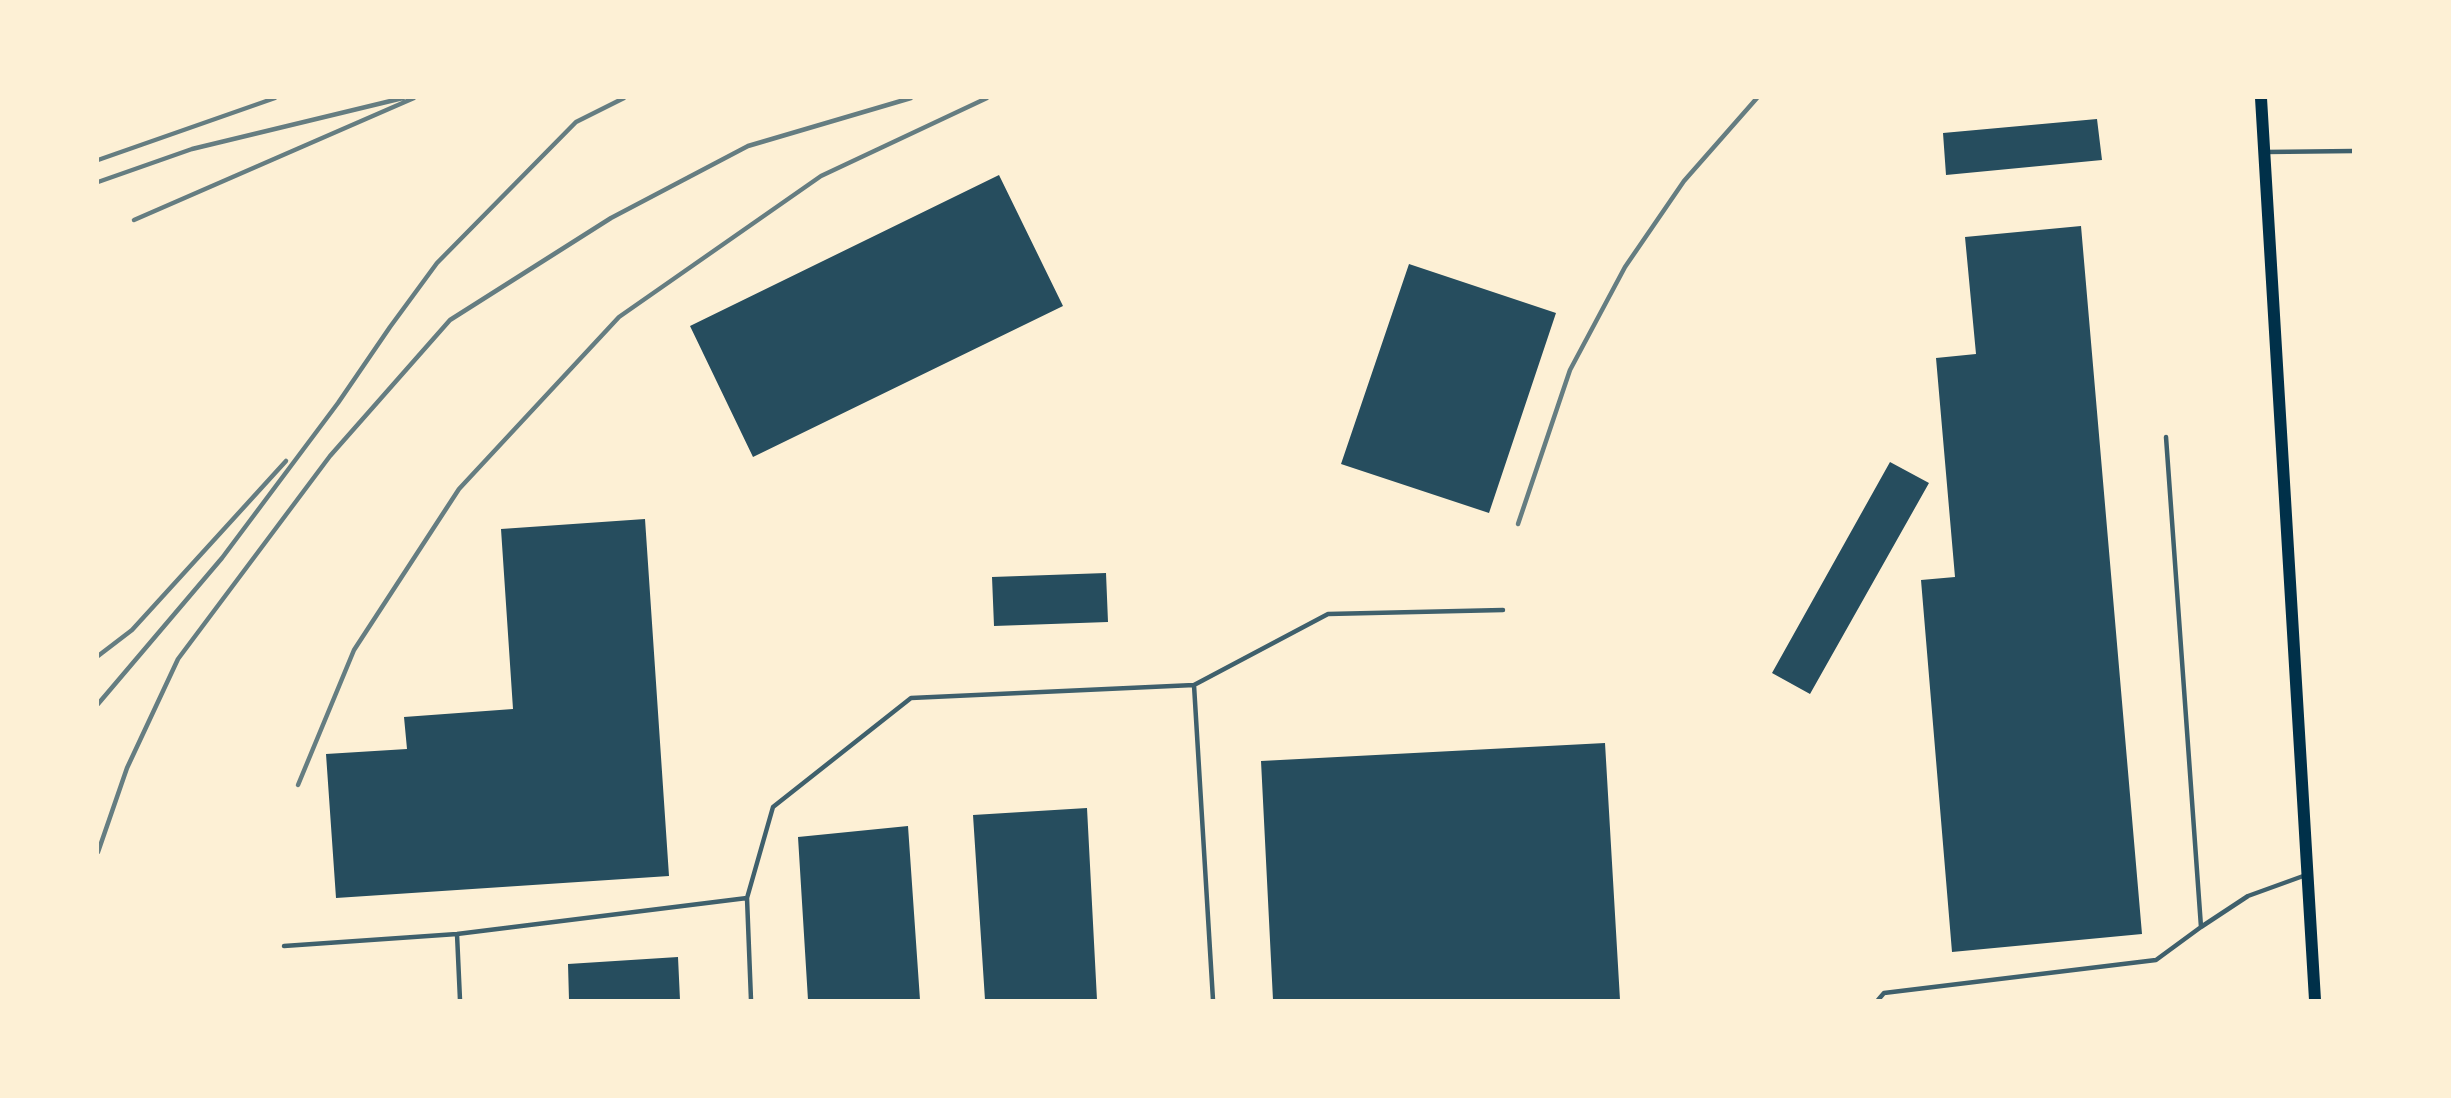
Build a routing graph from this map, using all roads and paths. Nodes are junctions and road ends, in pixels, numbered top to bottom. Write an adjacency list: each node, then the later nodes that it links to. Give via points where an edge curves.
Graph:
1 (2261, 98): 3 (main road)
2 (2354, 151): 3 (lane)
3 (2263, 152): 7 (main road)
4 (2166, 437): 9 (lane)
5 (1503, 610): 6 (lane, via 1328,614)
6 (1194, 685): 8 (lane, via 911,698 773,807); 14 (lane)
7 (2307, 875): 9 (lane, via 2248,896); 16 (main road)
8 (747, 898): 10 (lane); 13 (lane)
9 (2201, 927): 15 (lane, via 2156,960 1884,993)
10 (457, 934): 11 (lane); 12 (lane)
11 (284, 946)
12 (460, 1000)
13 (751, 1000)
14 (1213, 1000)
15 (1878, 1000)
16 (2315, 1000)

